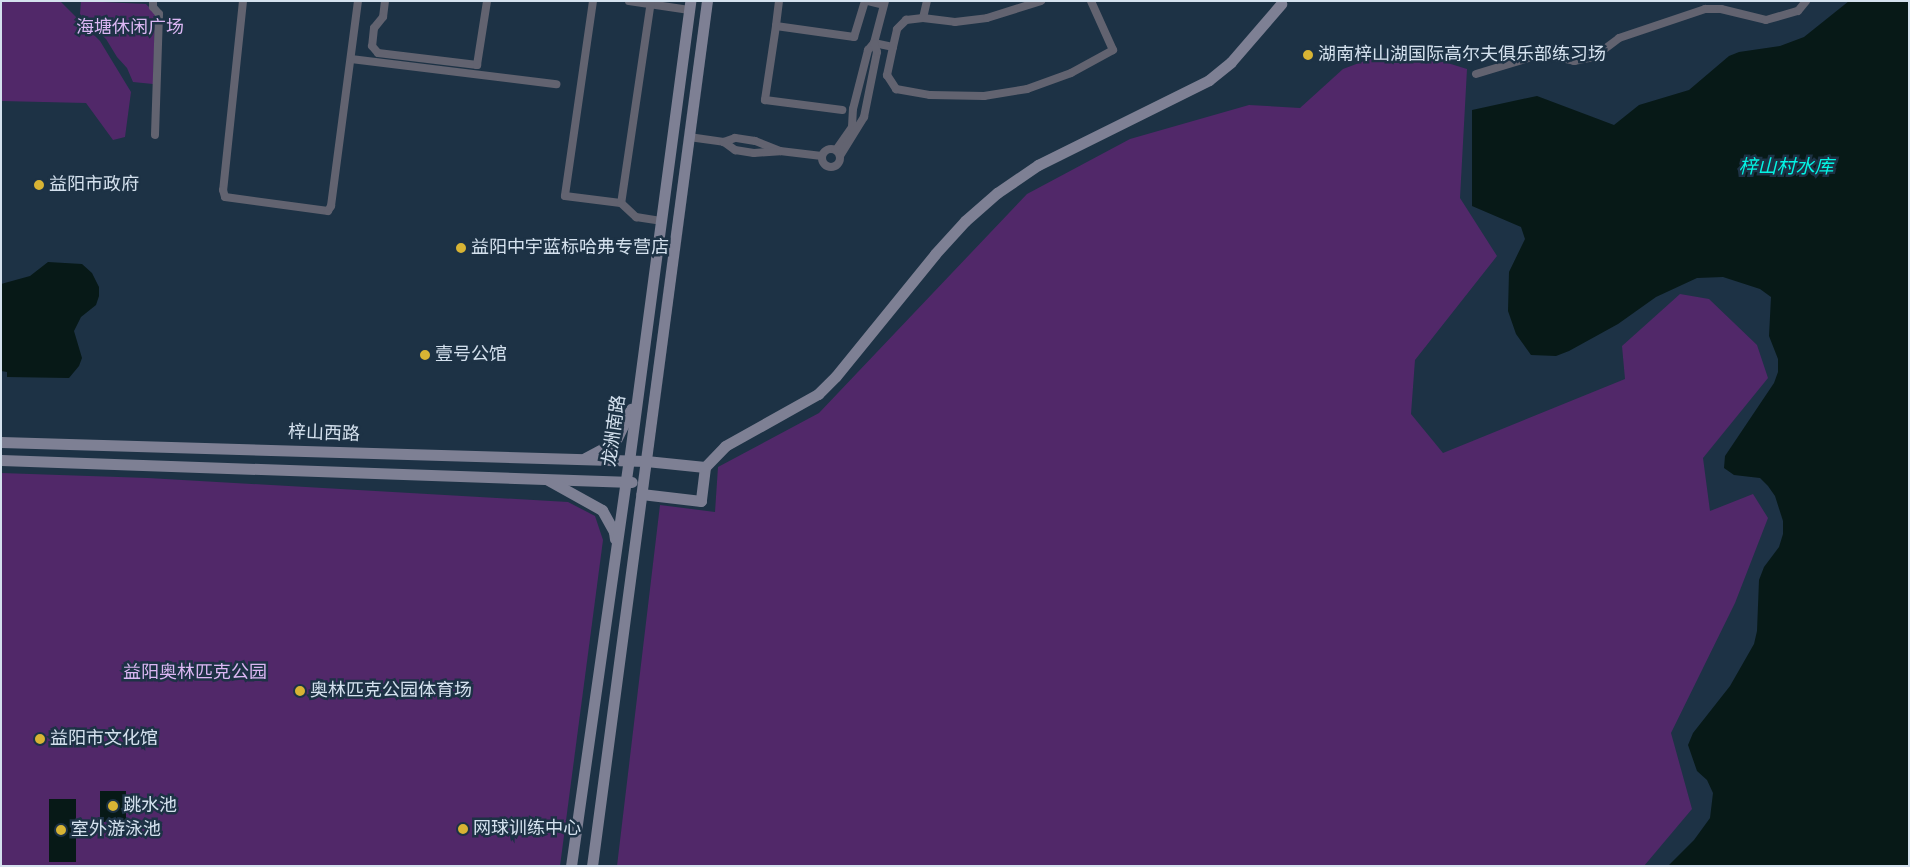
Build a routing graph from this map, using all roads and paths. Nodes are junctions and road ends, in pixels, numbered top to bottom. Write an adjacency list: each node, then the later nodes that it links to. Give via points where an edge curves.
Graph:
1 (153, 1): 27 (street, via 153,7 159,14)
2 (243, 1): 23 (street, via 223,190 226,197 328,212)
3 (358, 1): 23 (street)
4 (385, 1): 5 (street, via 383,16 374,28 372,46 378,53 477,65)
5 (487, 1)
6 (593, 1): 33 (street, via 565,196)
7 (629, 1): 15 (street)
8 (707, 1): 28 (street, 龙洲南路)
9 (779, 1): 20 (street)
10 (867, 1): 16 (street); 20 (street, via 854,37)
11 (927, 1): 19 (street)
12 (1041, 1): 19 (street, via 988,18 955,22)
13 (1091, 1): 22 (street, via 1113,50 1071,73 1027,89 984,96 930,95 896,89 887,75)
14 (1806, 1): 24 (street, via 1798,11 1766,20 1721,9 1705,10 1619,38 1594,57 1574,62 1542,54)
15 (650, 3): 18 (street); 33 (street)
16 (885, 3): 21 (street)
17 (1281, 4): 41 (street, via 1231,62 1209,80 1047,160 997,193 935,254 818,394 725,446)
18 (689, 5): 34 (street, 龙洲南路)
19 (923, 18): 22 (street, via 906,20 897,29)
20 (776, 26): 26 (street, via 765,100)
21 (874, 43): 22 (street); 31 (street, via 868,50 853,109 852,128); 31 (street, via 877,52 864,117)
22 (892, 47)
23 (351, 59): 25 (street)
24 (1476, 74)
25 (556, 84)
26 (842, 110)
27 (156, 135)
28 (689, 137): 29 (street); 40 (street, 龙洲南路)
29 (724, 142): 30 (street, via 735,138 755,141); 30 (street, via 735,150 754,153)
30 (780, 151): 32 (street)
31 (838, 153): 32 (street, via 827,149); 32 (street, via 837,164 831,167 823,163)
32 (822, 156)
33 (621, 203): 34 (street, via 636,217)
34 (661, 221): 35 (street, 龙洲南路)
35 (639, 386): 37 (street, via 615,442); 39 (street, 龙洲南路)
36 (1, 442): 37 (street, 梓山西路)
37 (580, 459): 39 (street, 梓山西路)
38 (1, 460): 42 (street, 梓山西路)
39 (629, 461): 40 (street, 梓山西路); 43 (street, 龙洲南路)
40 (646, 461): 41 (street, 梓山西路); 44 (street, 龙洲南路)
41 (705, 467): 44 (street, 梓山西路, via 701,501)
42 (544, 478): 43 (street, 梓山西路); 45 (street, via 602,510 614,532)
43 (626, 481): 44 (street, 梓山西路); 45 (street, 龙洲南路)
44 (642, 488): 47 (street, 龙洲南路)
45 (616, 548): 46 (street, 龙洲南路)
46 (572, 866)
47 (592, 866)

